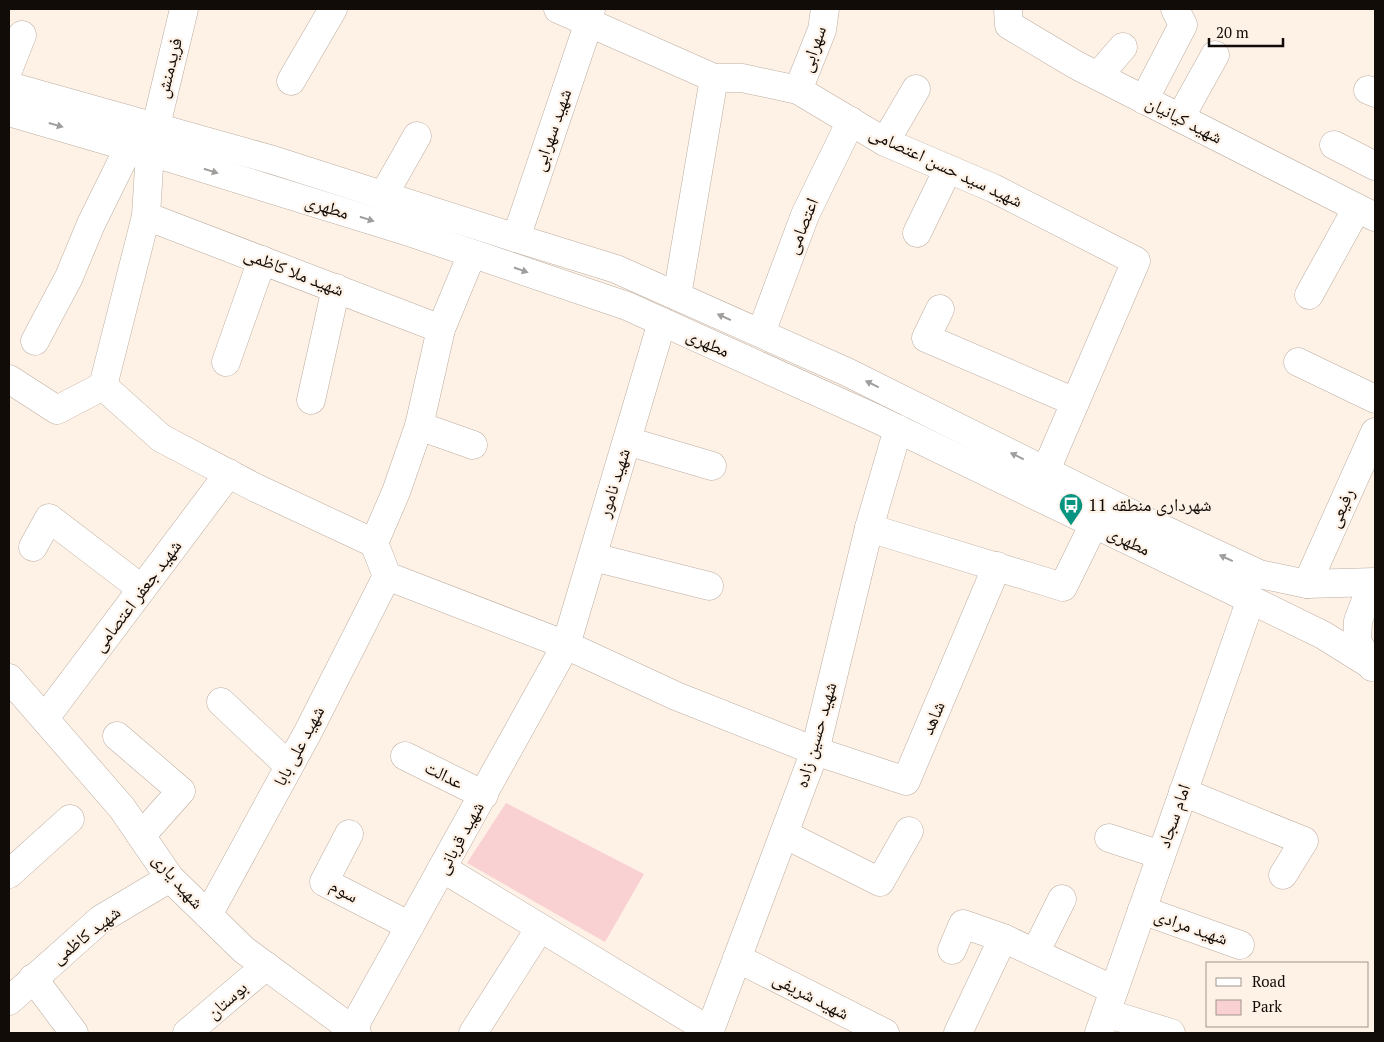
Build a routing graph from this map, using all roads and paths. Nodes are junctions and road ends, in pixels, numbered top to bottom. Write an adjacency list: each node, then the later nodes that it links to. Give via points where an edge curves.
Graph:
1 (184, 9): 23 (street, فریدمنش)
2 (333, 9): 14 (street)
3 (558, 9): 7 (street, شهید سید حسن اعتصامی)
4 (825, 9): 17 (street, سهرابی, via 822,30)
5 (1008, 9): 12 (street, شهید کیانیان, via 1009,25)
6 (1175, 9): 18 (street, via 1183,25)
7 (590, 16): 13 (street, شهید سید حسن اعتصامی); 32 (street, شهید سهرابی)
8 (22, 35): 11 (street)
9 (1123, 47): 12 (street)
10 (1215, 55): 20 (street)
11 (9, 68)
12 (1098, 76): 18 (street, شهید کیانیان)
13 (714, 78): 17 (street, شهید سید حسن اعتصامی, via 742,78); 37 (street)
14 (291, 81)
15 (9, 86): 23 (street, مطهری)
16 (916, 89): 24 (street)
17 (798, 90): 21 (street, شهید سید حسن اعتصامی)
18 (1144, 100): 20 (street, شهید کیانیان)
19 (9, 112): 23 (street, مطهری, one-way to 23)
20 (1180, 118): 29 (street, شهید کیانیان)
21 (850, 121): 24 (street, شهید سید حسن اعتصامی); 41 (street, اعتصامی, via 805,215)
22 (417, 136): 28 (street)
23 (144, 141): 28 (street, مطهری, via 273,160); 30 (street); 33 (street, مطهری, one-way to 33); 42 (street, via 91,224 69,277)
24 (885, 142): 27 (street, شهید سید حسن اعتصامی)
25 (1334, 145): 26 (street)
26 (1375, 166)
27 (948, 169): 31 (street); 49 (street, شهید سید حسن اعتصامی, via 993,188 1136,261)
28 (383, 196): 32 (street, مطهری)
29 (1366, 213): 36 (street)
30 (146, 216): 34 (street, شهید ملا کاظمی); 46 (street)
31 (917, 233)
32 (516, 238): 37 (street, مطهری, via 616,269)
33 (472, 254): 39 (street, مطهری, one-way to 39, via 627,306); 40 (street)
34 (262, 260): 35 (street, شهید ملا کاظمی); 43 (street)
35 (336, 288): 40 (street, شهید ملا کاظمی); 47 (street)
36 (1309, 295)
37 (677, 296): 41 (street, مطهری, one-way to 37)
38 (940, 309): 49 (street, via 926,338)
39 (662, 322): 51 (street, مطهری); 53 (street, شهید نامور)
40 (441, 329): 50 (street)
41 (761, 333): 56 (street, مطهری, one-way to 41)
42 (35, 341)
43 (226, 362)
44 (1298, 362): 48 (street)
45 (9, 379): 46 (street, via 57,410)
46 (103, 386): 57 (street, via 161,438)
47 (312, 400)
48 (1375, 400)
49 (1075, 402): 56 (street)
50 (420, 426): 54 (street); 60 (street)
51 (898, 429): 58 (street, مطهری); 59 (street, شهید حسین زاده)
52 (1375, 432): 67 (street, رفیعی)
53 (627, 441): 55 (street); 62 (street, شهید نامور)
54 (473, 445)
55 (712, 466)
56 (1046, 470): 64 (street, مطهری, one-way to 56)
57 (229, 473): 60 (street); 69 (street, شهید جعفر اعتصامی)
58 (1094, 524): 63 (street, via 1063,586); 71 (street, مطهری)
59 (869, 528): 63 (street); 78 (street, شهید حسین زاده)
60 (374, 544): 65 (street)
61 (33, 547): 69 (street, via 49,518)
62 (592, 557): 68 (street); 72 (street, شهید نامور)
63 (997, 566): 78 (street, شاهد, via 906,782)
64 (1259, 574): 67 (street, مطهری); 71 (street, via 1268,586 1264,596)
65 (387, 576): 72 (street); 80 (street, شهید علی بابا)
66 (1375, 582): 67 (street, مطهری)
67 (1307, 584)
68 (709, 586)
69 (142, 589): 76 (street, شهید جعفر اعتصامی)
70 (1375, 591): 73 (street, via 1367,597 1358,620 1357,641)
71 (1251, 600): 73 (street, مطهری, via 1323,635); 81 (street, امام سجاد)
72 (566, 645): 78 (street, via 676,696); 82 (street, شهید قربانی)
73 (1373, 668)
74 (9, 678): 76 (street, شهید یاری)
75 (221, 702): 80 (street)
76 (45, 718): 87 (street, شهید یاری, via 122,808)
77 (117, 736): 87 (street, via 181,791)
78 (815, 751): 86 (street, شهید حسین زاده)
79 (405, 756): 82 (street, عدالت)
80 (289, 766): 96 (street, شهید علی بابا)
81 (1183, 792): 89 (street, امام سجاد); 92 (street, via 1304,841)
82 (484, 794): 90 (street, شهید قربانی)
83 (70, 819): 91 (street)
84 (908, 831): 86 (street, via 880,882)
85 (349, 834): 97 (street, سوم, via 324,882)
86 (784, 834): 103 (street, شهید حسین زاده)
87 (141, 836): 93 (street, شهید یاری)
88 (1110, 838): 89 (street)
89 (1161, 855): 95 (street, امام سجاد)
90 (442, 868): 97 (street, شهید قربانی); 98 (street)
91 (9, 874)
92 (1283, 876)
93 (170, 878): 96 (street, شهید یاری); 105 (street, شهید کاظمی, via 101,919)
94 (1062, 899): 102 (street)
95 (1142, 910): 100 (street, شهید مرادی); 107 (street, امام سجاد)
96 (208, 915): 104 (street, شهید یاری, via 244,950)
97 (410, 926): 108 (street, شهید قربانی)
98 (540, 928): 109 (street); 112 (street)
99 (1003, 938): 101 (street, via 963,924); 102 (street); 114 (street)
100 (1240, 944)
101 (952, 950)
102 (1035, 953): 107 (street)
103 (737, 958): 109 (street, شهید حسین زاده); 113 (street, شهید شریفی)
104 (266, 966): 108 (street, شهید یاری); 111 (street, بوستان)
105 (34, 978): 106 (street, شهید کاظمی); 110 (street)
106 (9, 1001)
107 (1106, 1012): 115 (street)
108 (355, 1032)
109 (710, 1032)
110 (74, 1033)
111 (187, 1033)
112 (473, 1033)
113 (885, 1033)
114 (958, 1033)
115 (1171, 1033)

